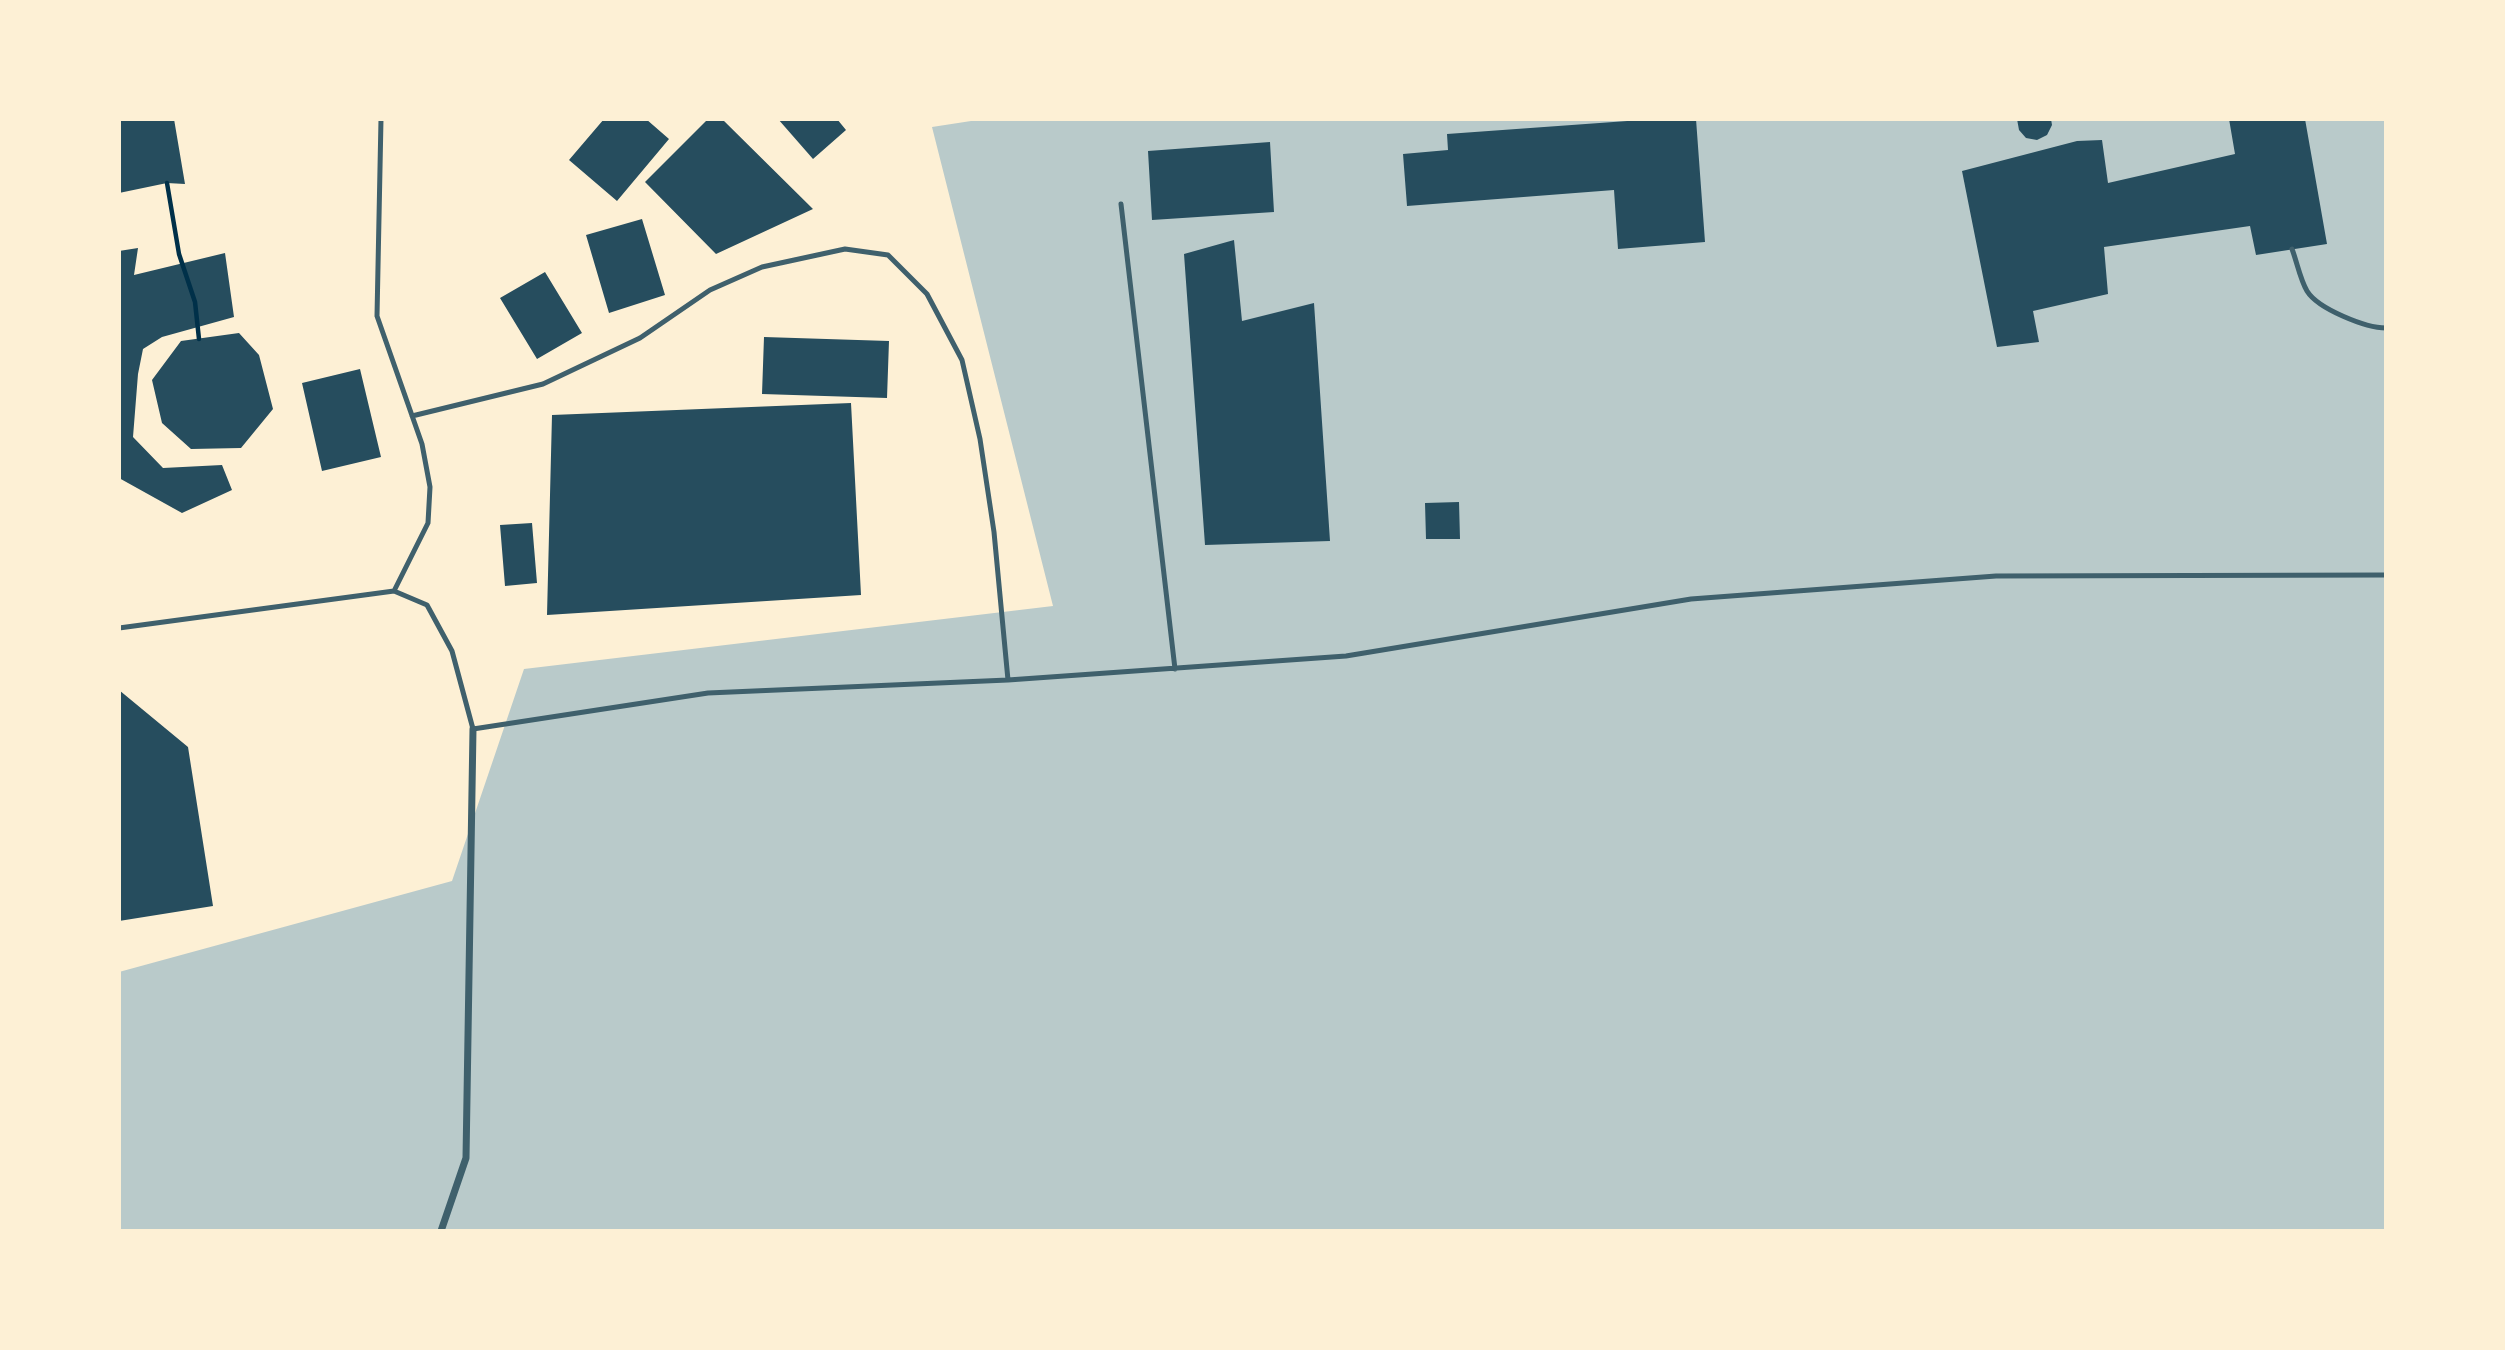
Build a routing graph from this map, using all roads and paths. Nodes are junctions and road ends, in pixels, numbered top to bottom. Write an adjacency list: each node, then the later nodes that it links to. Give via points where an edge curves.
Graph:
1 (381, 119): 7 (lane, via 377,316)
2 (167, 183): 6 (path)
3 (1121, 204): 11 (lane)
4 (2292, 249): 5 (lane, via 2308,293 2335,313)
5 (2386, 328)
6 (199, 338)
7 (412, 416): 9 (lane, via 430,487 428,523); 12 (lane, via 543,384 640,338 710,290 762,267 845,248 888,255 927,294 962,360 994,532)
8 (2386, 575): 11 (lane, via 1996,576 1691,599 1346,656)
9 (394, 591): 10 (lane); 13 (lane, via 427,605 452,651)
10 (119, 628)
11 (1175, 668): 12 (lane)
12 (1008, 680): 13 (lane, via 708,694)
13 (473, 729): 14 (street, via 466,1158)
14 (442, 1231)

